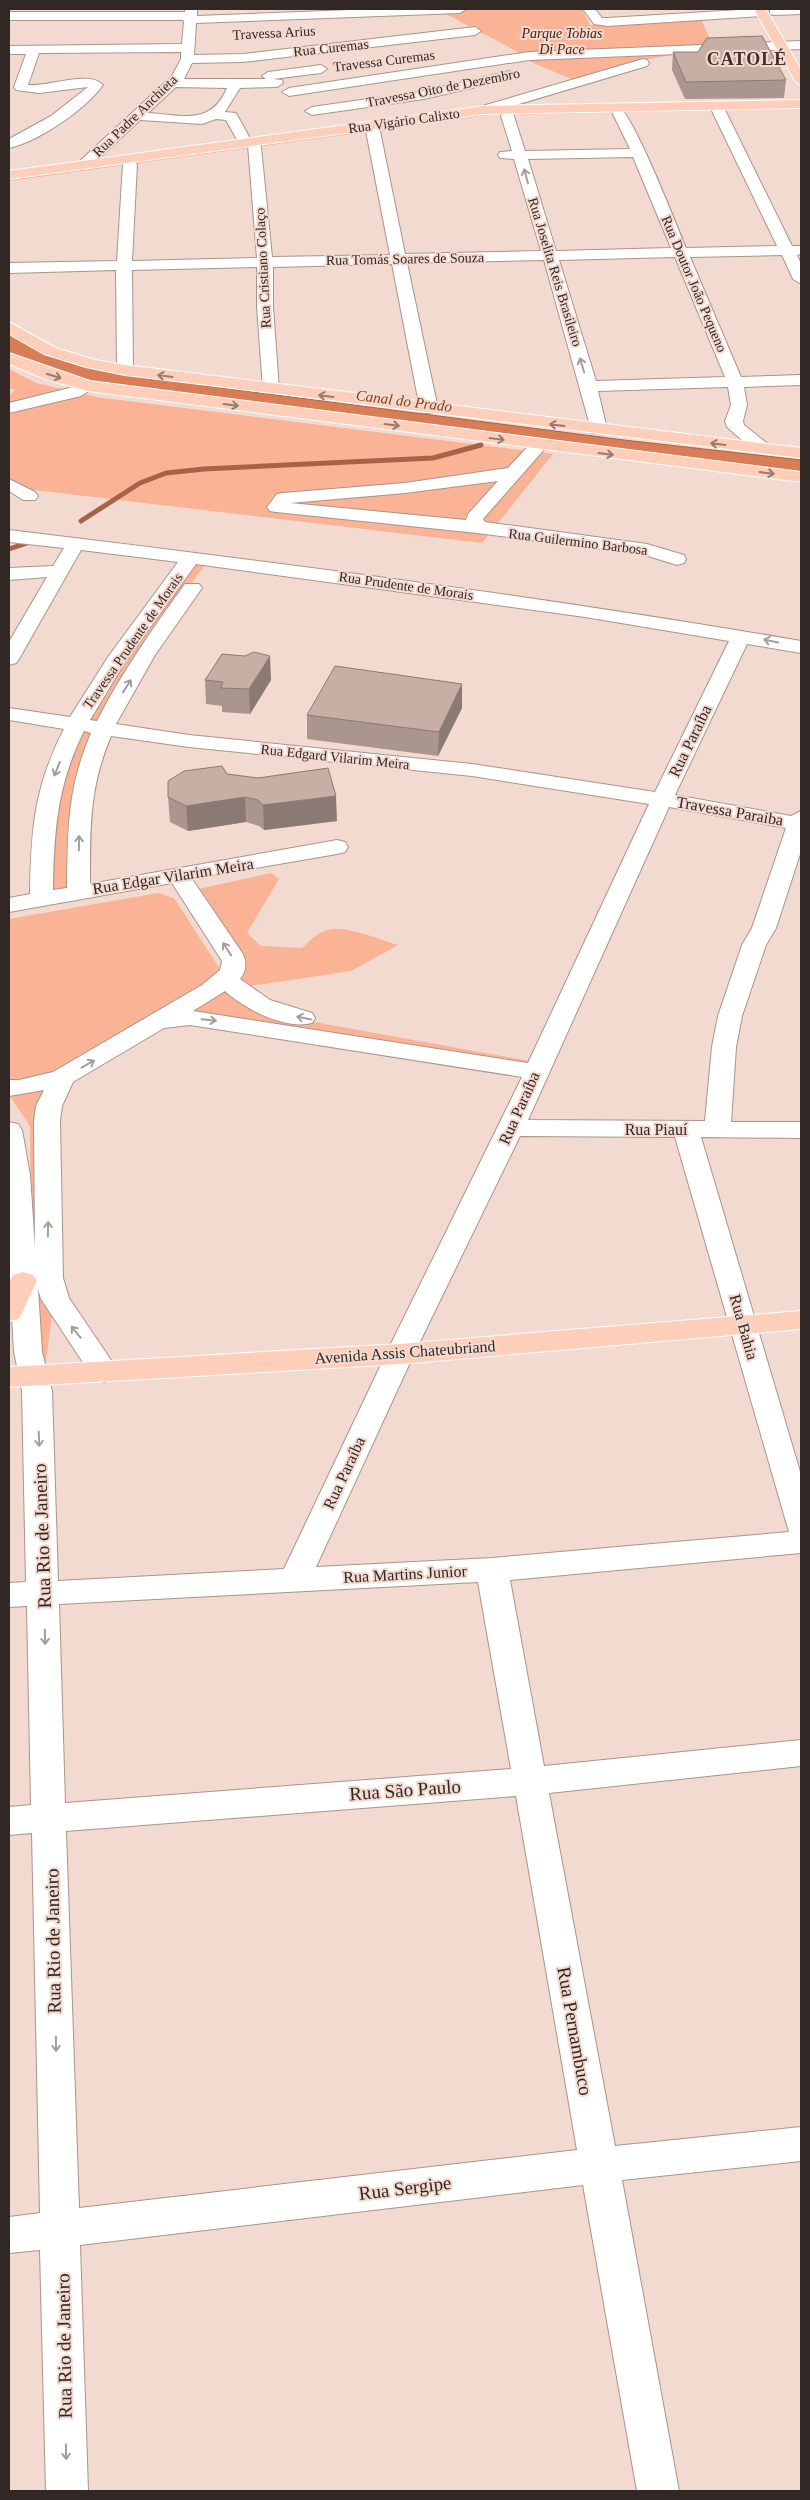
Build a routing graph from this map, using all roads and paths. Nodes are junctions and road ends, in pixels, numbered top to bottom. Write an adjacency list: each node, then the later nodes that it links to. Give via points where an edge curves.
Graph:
1 (460, 9): 5 (street)
2 (589, 9): 3 (street, via 598,21 615,22)
3 (767, 10): 4 (street); 14 (main road); 17 (main road)
4 (801, 10)
5 (435, 11): 6 (street); 9 (street)
6 (190, 15): 8 (street); 15 (street, Rua Padre Anchieta)
7 (9, 16): 8 (street)
8 (119, 16): 11 (street)
9 (450, 19): 10 (street); 21 (street, Rua Curemas, via 480,34)
10 (397, 24)
11 (115, 30)
12 (205, 36): 15 (street)
13 (501, 46): 22 (street)
14 (782, 46): 16 (street); 17 (street); 31 (main road)
15 (187, 48): 19 (street, Rua Curemas); 21 (street, Rua Curemas); 32 (street, Rua Padre Anchieta, via 178,78)
16 (726, 48): 20 (street); 23 (street)
17 (799, 49)
18 (9, 50): 19 (street, Rua Curemas)
19 (34, 50): 26 (street)
20 (620, 53): 22 (street); 23 (street)
21 (243, 58): 30 (street)
22 (515, 58): 25 (street); 35 (street)
23 (639, 64): 34 (street)
24 (336, 67): 30 (street, Travessa Curemas)
25 (543, 70)
26 (24, 74): 28 (street); 51 (street, via 20,87 97,85 56,121)
27 (520, 74): 42 (street, Travessa Oito de Dezembro, via 424,95)
28 (9, 75)
29 (558, 77): 34 (street)
30 (272, 80): 33 (street, Travessa Curemas); 35 (street)
31 (801, 81)
32 (173, 82): 33 (street, Travessa Curemas); 47 (street, Rua Padre Anchieta)
33 (235, 84): 46 (street, via 232,95)
34 (574, 84): 37 (street)
35 (289, 92): 42 (street)
36 (801, 97): 38 (main road)
37 (524, 98): 40 (main road, via 534,106); 45 (street)
38 (776, 104): 39 (main road, Rua Vigário Calixto); 40 (main road, Rua Vigário Calixto)
39 (801, 104)
40 (546, 108): 45 (main road, Rua Vigário Calixto)
41 (801, 110): 43 (main road, Rua Vigário Calixto)
42 (312, 111): 49 (street)
43 (719, 111): 44 (main road, Rua Vigário Calixto); 62 (street)
44 (619, 112): 48 (main road, Rua Vigário Calixto); 53 (street, Rua Doutor João Pequeno)
45 (488, 113): 48 (main road, Rua Vigário Calixto); 49 (main road, Rua Vigário Calixto); 50 (main road, Rua Vigário Calixto); 54 (street)
46 (216, 115): 47 (street, via 202,120); 52 (street, via 231,116)
47 (136, 116): 56 (street, Rua Padre Anchieta)
48 (508, 116): 55 (street, Rua Joselita Reis Brasileiro)
49 (332, 131): 52 (main road, Rua Vigário Calixto)
50 (373, 131): 52 (main road, Rua Vigário Calixto); 65 (street)
51 (9, 144)
52 (249, 144): 56 (main road, Rua Vigário Calixto); 57 (main road, Rua Vigário Calixto); 67 (street, Rua Cristiano Colaço)
53 (638, 153): 55 (street); 63 (street, Rua Doutor João Pequeno)
54 (505, 155): 55 (street); 58 (street)
55 (521, 155): 64 (street, Rua Joselita Reis Brasileiro, one-way to 55)
56 (86, 163): 59 (main road, Rua Vigário Calixto)
57 (130, 164): 60 (main road, Rua Vigário Calixto); 69 (street)
58 (509, 172)
59 (9, 175)
60 (9, 181)
61 (526, 239): 66 (street, Rua Joselita Reis Brasileiro)
62 (796, 254): 63 (street, Rua Tomás Soares de Souza); 71 (street)
63 (682, 256): 64 (street, Rua Tomás Soares de Souza); 76 (street, Rua Doutor João Pequeno)
64 (550, 259): 66 (street, Rua Tomás Soares de Souza); 79 (street, Rua Joselita Reis Brasileiro, one-way to 64)
65 (399, 263): 66 (street, Rua Tomás Soares de Souza); 67 (street, Rua Tomás Soares de Souza); 81 (street)
66 (533, 264)
67 (264, 265): 69 (street, Rua Tomás Soares de Souza); 78 (street, Rua Cristiano Colaço)
68 (9, 268): 69 (street, Rua Tomás Soares de Souza)
69 (124, 269): 70 (street, Rua Tomás Soares de Souza); 74 (street)
70 (9, 274)
71 (801, 279)
72 (9, 327): 74 (main road, via 50,351 86,363)
73 (9, 358): 77 (main road, one-way to 77)
74 (125, 370): 78 (main road, one-way to 74)
75 (801, 380): 76 (street)
76 (735, 382): 79 (street); 84 (street, Rua Doutor João Pequeno, via 739,405 734,421 736,427)
77 (88, 386): 80 (street); 83 (main road, one-way to 83)
78 (271, 389): 81 (main road, one-way to 78)
79 (582, 390): 82 (street, Rua Joselita Reis Brasileiro)
80 (9, 408)
81 (429, 409): 82 (main road, one-way to 81)
82 (592, 429): 84 (main road, one-way to 82)
83 (539, 445): 86 (street); 87 (main road, one-way to 87)
84 (763, 449): 85 (main road)
85 (801, 453)
86 (514, 473): 90 (street, via 474,518); 90 (street, Rua Guilermino Barbosa, via 405,488 283,498 276,507)
87 (801, 476)
88 (9, 484): 89 (street)
89 (29, 496)
90 (477, 527): 94 (street, Rua Guilermino Barbosa, via 648,550)
91 (9, 536): 92 (street, Rua Prudente de Morais)
92 (76, 543): 93 (street, Rua Prudente de Morais); 96 (street)
93 (191, 557): 95 (street, Rua Prudente de Morais); 102 (street, Travessa Prudente de Morais)
94 (677, 559)
95 (213, 560): 98 (street, Rua Prudente de Morais, via 584,610); 103 (street, Travessa Prudente de Morais, one-way to 95, via 144,658)
96 (59, 570): 97 (street); 100 (street)
97 (9, 574)
98 (741, 636): 99 (street, Rua Prudente de Morais, one-way to 98); 104 (street, Rua Paraíba)
99 (801, 647)
100 (9, 659)
101 (9, 714): 102 (street, Rua Edgard Vilarim Meira)
102 (76, 724): 103 (street, Rua Edgard Vilarim Meira); 109 (street, Travessa Prudente de Morais, one-way to 109, via 54,776 46,810)
103 (104, 728): 104 (street, Rua Edgard Vilarim Meira, via 230,746 472,770); 108 (street, Travessa Prudente de Morais, one-way to 103, via 80,809 85,779)
104 (662, 799): 105 (street, Travessa Paraiba); 113 (street, Rua Paraíba)
105 (800, 821): 118 (street, via 730,1016)
106 (337, 847): 107 (street, Rua Edgar Vilarim Meira)
107 (178, 875): 108 (street, Rua Edgar Vilarim Meira); 111 (street, one-way to 107, via 232,974 234,961)
108 (78, 892): 109 (street, Rua Edgar Vilarim Meira)
109 (41, 899): 110 (street, Rua Edgar Vilarim Meira)
110 (9, 905)
111 (226, 979): 112 (street); 113 (street, one-way to 111, via 269,1011)
112 (160, 1021): 113 (street, one-way to 113, via 214,1020); 114 (street, one-way to 112)
113 (539, 1066): 116 (street, Rua Paraíba)
114 (62, 1078): 115 (street); 126 (street, one-way to 114, via 54,1300 49,1278 47,1121 49,1106)
115 (9, 1088)
116 (511, 1128): 117 (street, Rua Piauí); 125 (street, Rua Paraíba)
117 (686, 1129): 118 (street, Rua Piauí); 124 (street, Rua Bahia)
118 (717, 1129): 120 (street, Rua Piauí)
119 (9, 1130): 121 (street, Rua Rio de Janeiro, via 17,1175)
120 (801, 1130)
121 (24, 1281): 122 (main road); 127 (street, Rua Rio de Janeiro)
122 (9, 1312)
123 (801, 1320): 124 (main road, Avenida Assis Chateubriand)
124 (743, 1324): 125 (main road, Avenida Assis Chateubriand); 128 (street, Rua Bahia)
125 (400, 1354): 126 (main road, Avenida Assis Chateubriand); 131 (street, Rua Paraíba)
126 (104, 1372): 127 (main road, Avenida Assis Chateubriand)
127 (26, 1381): 132 (street, Rua Rio de Janeiro, one-way to 132)
128 (801, 1526)
129 (801, 1542): 130 (street, Rua Martins Junior)
130 (492, 1570): 131 (street, Rua Martins Junior); 135 (street, Rua Pernambuco)
131 (295, 1579): 132 (street, Rua Martins Junior)
132 (44, 1592): 133 (street, Rua Martins Junior); 136 (street, Rua Rio de Janeiro, one-way to 136)
133 (9, 1595)
134 (801, 1753): 135 (street, Rua São Paulo)
135 (530, 1781): 136 (street, Rua São Paulo); 139 (street, Rua Pernambuco)
136 (50, 1816): 137 (street, Rua São Paulo); 140 (street, Rua Rio de Janeiro, one-way to 140)
137 (9, 1821)
138 (801, 2144): 139 (street, Rua Sergipe)
139 (599, 2165): 140 (street, Rua Sergipe); 143 (street, Rua Pernambuco)
140 (61, 2229): 141 (street, Rua Sergipe); 142 (street, Rua Rio de Janeiro, one-way to 142)
141 (9, 2235)
142 (67, 2491)
143 (658, 2491)

